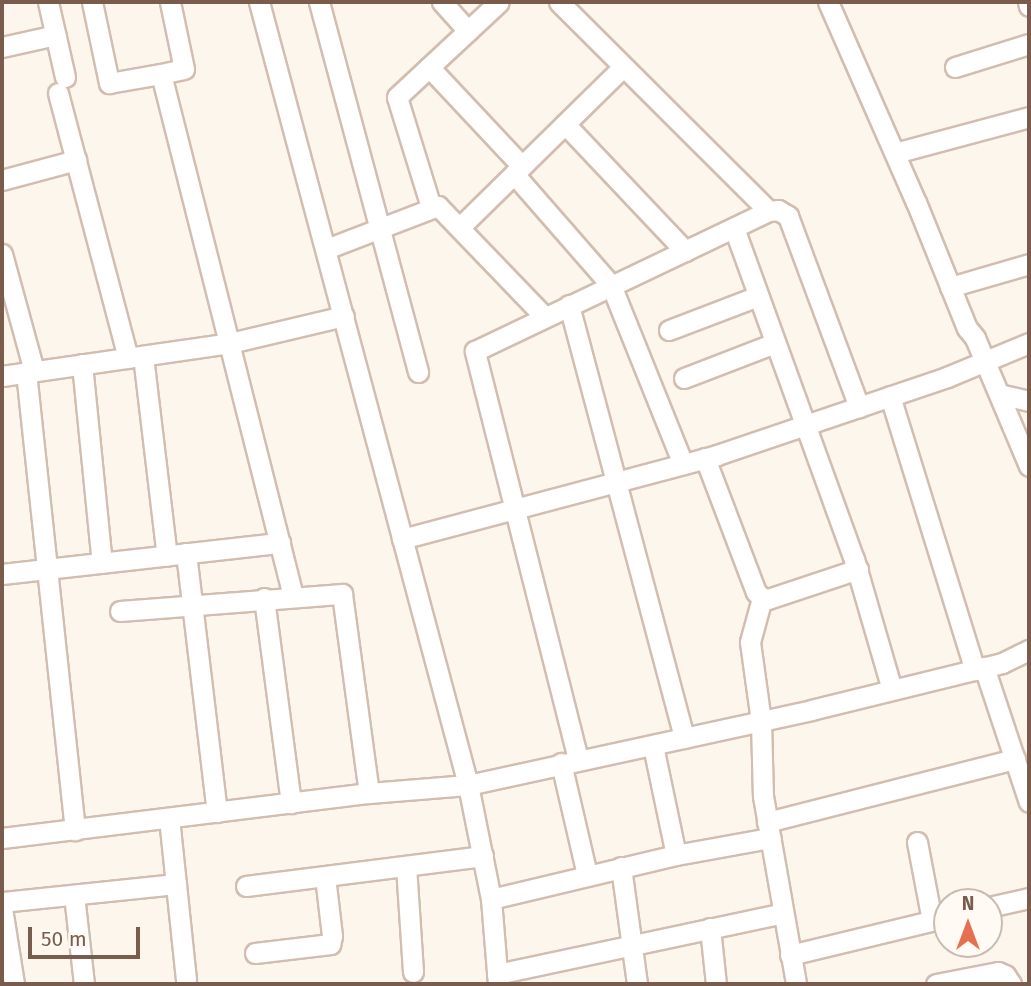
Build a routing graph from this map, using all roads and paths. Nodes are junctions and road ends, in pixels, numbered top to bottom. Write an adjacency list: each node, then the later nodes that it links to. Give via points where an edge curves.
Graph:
1 (48, 2): 12 (street)
2 (92, 2): 18 (street, via 108,83)
3 (170, 2): 18 (street, via 184,69)
4 (259, 2): 30 (street)
5 (319, 2): 27 (street)
6 (442, 2): 11 (street)
7 (499, 2): 11 (street)
8 (559, 2): 15 (street)
9 (828, 2): 21 (street)
10 (842, 2): 21 (street)
11 (468, 31): 16 (street)
12 (56, 34): 14 (street); 22 (street)
13 (1029, 44): 17 (street)
14 (2, 47)
15 (623, 66): 20 (street); 26 (street)
16 (429, 67): 23 (street); 25 (street, via 399,94 397,104)
17 (955, 67)
18 (161, 74): 41 (street)
19 (1029, 117): 21 (street)
20 (565, 124): 23 (street); 31 (street)
21 (900, 152): 35 (street)
22 (76, 160): 24 (street); 44 (street)
23 (518, 170): 28 (street); 34 (street)
24 (2, 180)
25 (431, 207): 27 (street); 28 (street, via 438,206)
26 (769, 211): 29 (street); 54 (street, via 788,216)
27 (381, 227): 30 (street); 48 (street)
28 (460, 227): 39 (street)
29 (734, 228): 31 (street); 36 (street)
30 (326, 249): 38 (street)
31 (685, 251): 34 (street)
32 (2, 254): 47 (street)
33 (1029, 264): 35 (street)
34 (611, 285): 37 (street); 57 (street)
35 (955, 285): 45 (street, via 967,328)
36 (758, 296): 40 (street); 42 (street)
37 (569, 305): 39 (street); 59 (street)
38 (344, 316): 41 (street); 61 (street)
39 (544, 316): 60 (street, via 475,351)
40 (669, 330)
41 (230, 343): 44 (street); 62 (street)
42 (775, 343): 50 (street); 55 (street)
43 (1029, 343): 45 (street)
44 (135, 357): 46 (street); 63 (street)
45 (986, 361): 51 (street); 52 (street)
46 (82, 364): 47 (street); 64 (street)
47 (30, 372): 49 (street); 65 (street)
48 (418, 372)
49 (2, 376)
50 (684, 378)
51 (999, 394): 53 (street); 58 (street)
52 (890, 396): 54 (street); 74 (street)
53 (1029, 401)
54 (859, 407): 55 (street)
55 (805, 425): 56 (street); 66 (street)
56 (705, 458): 57 (street); 70 (street)
57 (683, 464): 59 (street)
58 (1029, 466)
59 (615, 482): 60 (street); 77 (street)
60 (514, 509): 61 (street); 80 (street)
61 (402, 539): 81 (street)
62 (280, 543): 63 (street); 68 (street)
63 (176, 554): 64 (street); 71 (street)
64 (102, 563): 65 (street)
65 (45, 569): 67 (street); 87 (street)
66 (858, 569): 70 (street); 75 (street)
67 (2, 574)
68 (293, 596): 69 (street); 82 (street, via 337,592 345,598)
69 (264, 598): 71 (street); 84 (street)
70 (762, 598): 76 (street, via 750,642)
71 (192, 603): 72 (street); 85 (street)
72 (120, 611)
73 (1029, 650): 74 (street)
74 (980, 668): 75 (street); 79 (street)
75 (892, 690): 76 (street)
76 (761, 721): 77 (street); 88 (street)
77 (684, 738): 78 (street)
78 (653, 746): 80 (street); 91 (street)
79 (1015, 759): 83 (street); 88 (street)
80 (570, 761): 81 (street); 95 (street)
81 (468, 785): 82 (street); 92 (street)
82 (369, 793): 84 (street)
83 (1029, 802)
84 (291, 803): 85 (street)
85 (217, 812): 86 (street)
86 (169, 818): 87 (street); 97 (street)
87 (75, 830): 89 (street)
88 (769, 830): 91 (street); 105 (street)
89 (2, 838)
90 (917, 842): 100 (street)
91 (676, 855): 94 (street)
92 (483, 856): 93 (street); 102 (street)
93 (406, 866): 96 (street); 112 (street)
94 (621, 867): 95 (street); 109 (street)
95 (587, 875): 102 (street)
96 (325, 876): 98 (street); 110 (street, via 330,944)
97 (176, 884): 99 (street); 114 (street)
98 (246, 886)
99 (74, 895): 104 (street); 116 (street)
100 (933, 896)
101 (1029, 898): 103 (street)
102 (491, 899): 113 (street)
103 (1003, 904)
104 (2, 905): 108 (street)
105 (783, 913): 107 (street); 111 (street)
106 (933, 921): 111 (street)
107 (710, 928): 109 (street); 118 (street)
108 (4, 939): 115 (street)
109 (632, 945): 113 (street); 117 (street)
110 (255, 953)
111 (790, 955): 119 (street)
112 (413, 972)
113 (498, 979)
114 (186, 980)
115 (14, 984)
116 (84, 984)
117 (637, 984)
118 (716, 984)
119 (796, 984)
120 (936, 984): 121 (street, via 998,972)
121 (1011, 984)

